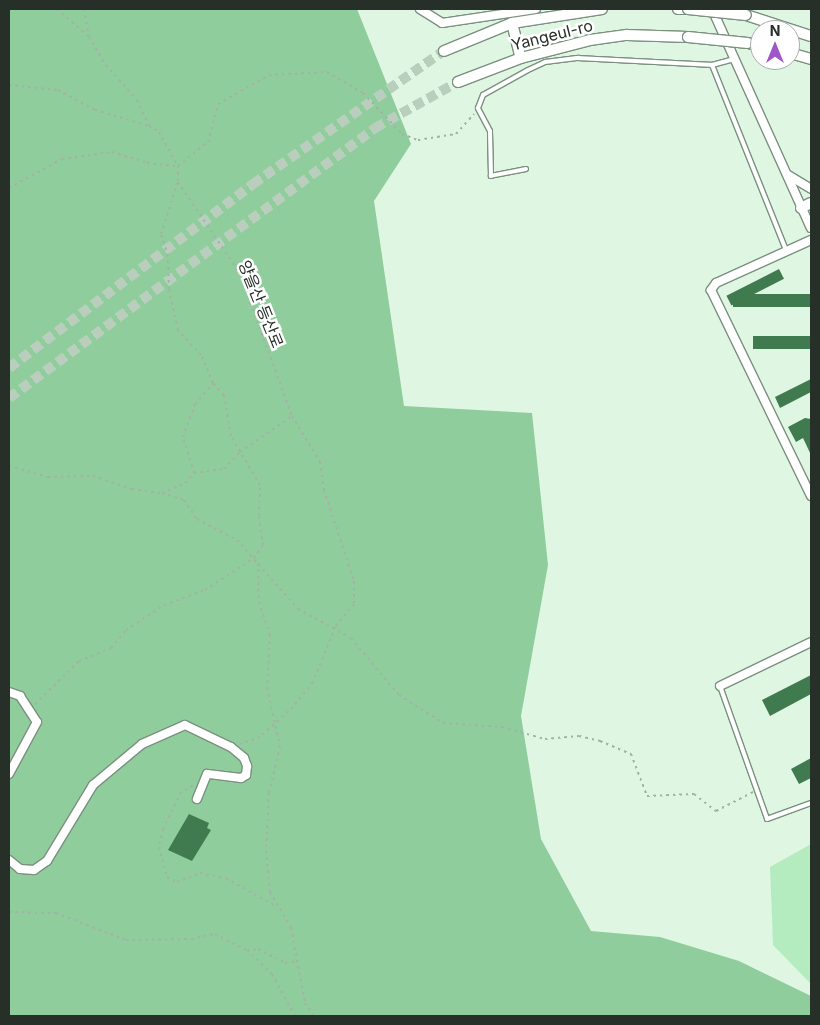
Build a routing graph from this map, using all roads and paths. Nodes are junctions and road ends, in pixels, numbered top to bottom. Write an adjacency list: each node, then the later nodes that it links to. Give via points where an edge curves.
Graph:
1 (58, 9): 13 (path)
2 (84, 9): 13 (path)
3 (420, 9): 4 (street, via 442,23)
4 (536, 9)
5 (602, 9): 11 (street, Yangeul-ro)
6 (678, 9): 7 (street)
7 (688, 9): 12 (street, bridge, via 746,15)
8 (712, 9): 10 (street)
9 (721, 9): 10 (street)
10 (719, 20): 17 (street)
11 (512, 23): 15 (street, Yangeul-ro); 16 (street)
12 (811, 36)
13 (89, 37): 22 (path, via 106,65 137,100)
14 (750, 44): 16 (street, Yangeul-ro, bridge, via 688,37 608,37)
15 (444, 51)
16 (521, 58): 19 (street, Yangeul-ro)
17 (736, 58): 18 (lane); 25 (street)
18 (712, 65): 21 (lane, via 561,59 545,62 483,95); 33 (lane)
19 (458, 82)
20 (9, 85): 22 (path, via 58,90 94,110)
21 (478, 108): 23 (path, via 456,134 418,140 402,134 363,92 327,72 269,75 218,104 208,142); 24 (lane, via 490,131 491,176)
22 (149, 126): 23 (path, via 159,132)
23 (178, 166): 26 (path); 27 (path, via 147,163 112,152 62,159)
24 (526, 169)
25 (788, 175): 28 (street); 30 (street)
26 (178, 182): 34 (path, via 161,234 168,256 169,288 178,330 200,355); 35 (path, 양을산 등산로, via 239,272)
27 (9, 188)
28 (811, 190)
29 (811, 203): 30 (street)
30 (801, 208): 31 (street)
31 (811, 228)
32 (811, 240): 33 (street)
33 (786, 250): 40 (street, via 716,283 711,293)
34 (213, 383): 36 (path, via 224,395 231,436); 38 (path, via 195,404 183,437)
35 (292, 416): 36 (path); 43 (path, 양을산 등산로, via 320,462 324,490 354,581 354,604)
36 (240, 452): 38 (path, via 224,469); 41 (path, via 260,484 259,516 263,545)
37 (9, 466): 39 (path, via 48,477 93,476 132,489)
38 (194, 473): 39 (path, via 186,484)
39 (162, 493): 41 (path, via 184,500 197,519 237,540)
40 (811, 496)
41 (254, 558): 42 (path); 47 (path, via 205,590 164,605 126,630 111,648 79,661)
42 (258, 563): 43 (path, via 298,609); 48 (path, via 259,602 270,635 267,688)
43 (335, 627): 48 (path, 양을산 등산로, via 312,682 293,707); 52 (path, via 351,638 399,695 443,722 502,727 545,739 579,736 600,741 631,754 647,796 694,794 716,811)
44 (811, 642): 45 (street)
45 (720, 686): 52 (lane)
46 (9, 692): 47 (street, via 20,696)
47 (31, 709): 50 (street, via 37,722)
48 (275, 720): 49 (path, 양을산 등산로, via 260,737); 56 (path, via 280,746 269,793 266,851 270,892)
49 (231, 747): 51 (street, via 244,758 246,775 207,774); 55 (street, via 185,725 142,744 93,785 48,861 28,869)
50 (9, 774)
51 (201, 787): 53 (street); 56 (path, via 181,792 163,829 159,847 167,877 177,882 200,873 226,878)
52 (756, 791): 54 (lane, via 767,819)
53 (196, 799)
54 (811, 803)
55 (9, 860)
56 (276, 907): 59 (path, via 291,928)
57 (9, 912): 58 (path, via 56,913 126,940 191,939 215,934)
58 (247, 950): 59 (path, via 258,949 285,963); 60 (path, via 272,974)
59 (298, 961): 61 (path, via 305,1003)
60 (295, 1016)
61 (314, 1016)

